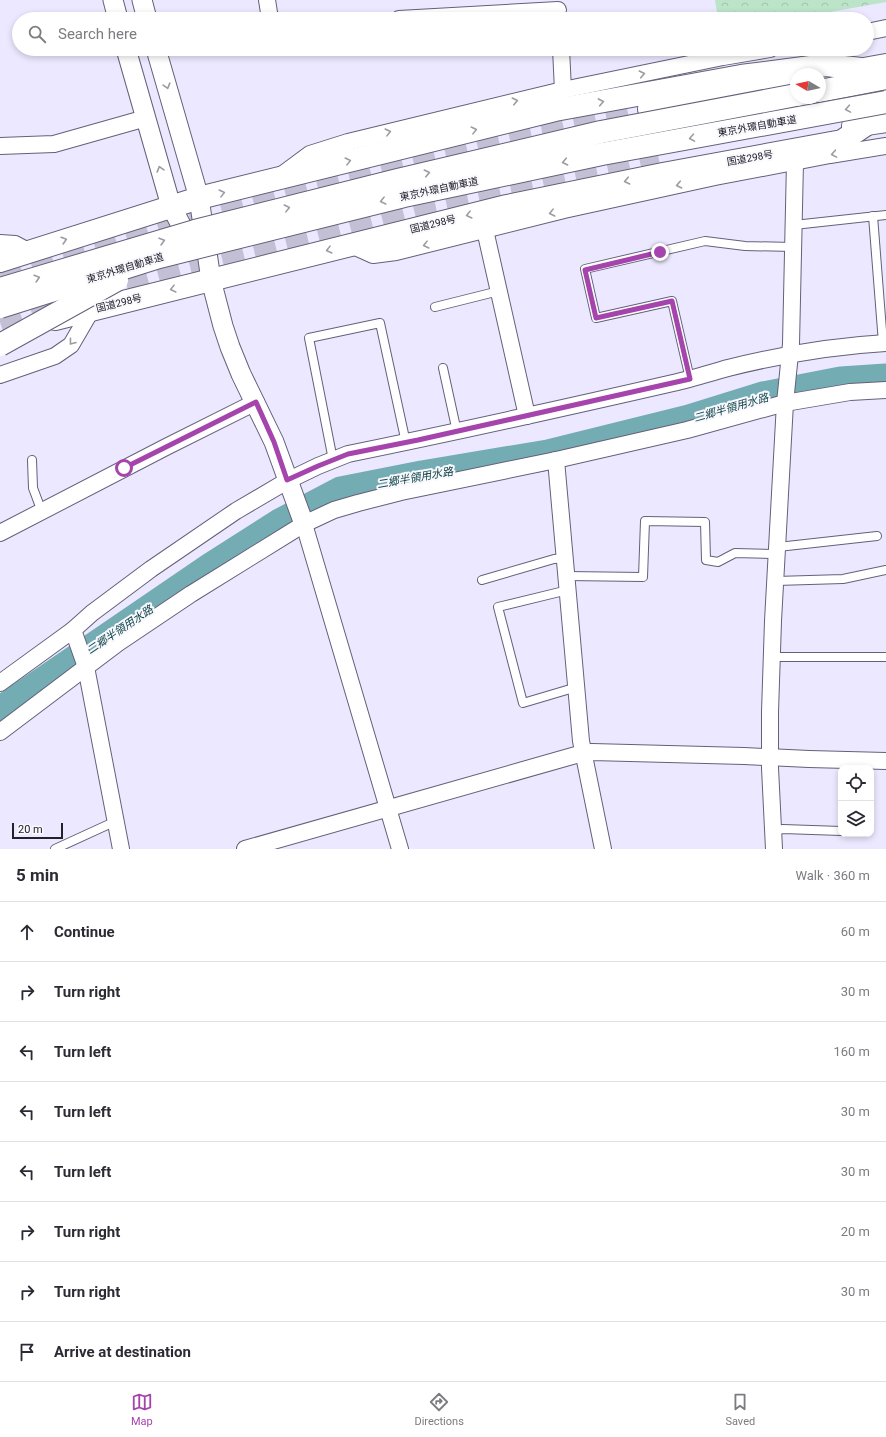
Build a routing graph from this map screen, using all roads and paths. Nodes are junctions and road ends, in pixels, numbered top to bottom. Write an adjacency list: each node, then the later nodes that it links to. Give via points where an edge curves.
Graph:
1 (113, 0): 5 (street)
2 (142, 0): 6 (street)
3 (267, 0): 7 (street)
4 (558, 10): 8 (street)
5 (116, 12)
6 (145, 12)
7 (269, 12)
8 (523, 12)
9 (886, 28): 10 (street)
10 (874, 31)
11 (128, 56): 25 (street)
12 (158, 56): 32 (street, one-way to 32)
13 (561, 56): 20 (street)
14 (729, 56): 20 (street, one-way to 14)
15 (886, 65): 16 (highway)
16 (861, 70): 17 (highway); 31 (highway, one-way to 16, via 555,110 741,76 826,65)
17 (826, 76)
18 (886, 78): 21 (highway)
19 (790, 83): 24 (highway)
20 (563, 90): 31 (street, one-way to 20, via 310,154 348,142)
21 (826, 90)
22 (790, 96): 45 (highway, 東京外環自動車道, one-way to 22, bridge, via 195,231 398,180 601,132)
23 (886, 102): 42 (highway, 東京外環自動車道, one-way to 42, bridge, via 602,154 488,178 404,196)
24 (649, 110)
25 (146, 118): 27 (street, via 54,144); 33 (street, one-way to 25)
26 (876, 122): 29 (highway, 国道298号); 39 (highway, 国道298号, one-way to 39, via 842,141 507,206)
27 (0, 146)
28 (886, 146): 30 (street, one-way to 30)
29 (659, 160)
30 (795, 162): 36 (street); 37 (street, one-way to 37, via 564,210)
31 (276, 179): 32 (highway, one-way to 31)
32 (199, 198): 33 (highway); 44 (street)
33 (171, 206): 41 (highway, one-way to 33); 44 (street)
34 (886, 215): 35 (lane)
35 (873, 216): 36 (lane); 51 (lane)
36 (794, 225): 40 (street)
37 (485, 230): 39 (street, one-way to 39, via 396,252 373,255); 46 (street)
38 (0, 243): 41 (street, via 15,244)
39 (351, 245): 44 (highway, 国道298号, one-way to 44)
40 (793, 247): 53 (street); 56 (lane, via 746,246 705,241 585,270 596,318 672,301)
41 (28, 251): 43 (highway)
42 (159, 257): 48 (highway, 東京外環自動車道, bridge); 52 (highway, bridge)
43 (0, 260)
44 (211, 280): 49 (highway, 国道298号, one-way to 49); 58 (street, via 230,347)
45 (0, 289)
46 (499, 291): 47 (lane); 60 (street)
47 (435, 307)
48 (0, 308)
49 (92, 309): 50 (highway, 国道298号); 55 (street, one-way to 55, via 71,345 55,356)
50 (0, 335)
51 (884, 343): 53 (street, via 837,347)
52 (0, 345)
53 (789, 362): 56 (street, via 729,368); 59 (street)
54 (443, 368): 61 (lane)
55 (0, 375)
56 (690, 379): 60 (street)
57 (886, 390): 59 (street, via 850,392)
58 (256, 402): 66 (street); 67 (street)
59 (785, 403): 65 (street, via 687,430); 71 (street)
60 (527, 416): 61 (street)
61 (457, 432): 62 (street)
62 (406, 443): 64 (street, via 348,454); 64 (lane, via 380,323 309,338)
63 (32, 460): 67 (lane, via 34,488)
64 (333, 460): 66 (street)
65 (556, 460): 68 (street, via 358,503 334,510); 72 (street)
66 (287, 480): 68 (street); 77 (street, via 151,569)
67 (42, 512): 69 (street)
68 (304, 524): 80 (street, via 191,594); 87 (street)
69 (0, 533)
70 (877, 536): 71 (lane)
71 (778, 551): 75 (street); 76 (lane, via 735,553 718,562 706,560 705,522 644,521 643,577)
72 (565, 558): 74 (lane); 76 (street)
73 (886, 570): 75 (lane, via 844,579)
74 (482, 580)
75 (776, 581): 79 (street)
76 (567, 583): 82 (street); 82 (lane, via 498,607 523,703)
77 (73, 630): 80 (street); 81 (street)
78 (886, 657): 79 (lane)
79 (772, 658): 85 (street)
80 (86, 667): 83 (street); 88 (street)
81 (0, 683)
82 (576, 687): 84 (street)
83 (0, 732)
84 (583, 753): 85 (street); 87 (street); 95 (street)
85 (769, 756): 86 (street); 89 (street)
86 (886, 760)
87 (388, 809): 93 (street); 94 (street)
88 (116, 821): 91 (lane); 92 (street)
89 (773, 830): 90 (lane); 96 (street)
90 (838, 831)
91 (55, 849)
92 (121, 849)
93 (245, 849)
94 (400, 849)
95 (603, 849)
96 (774, 849)

